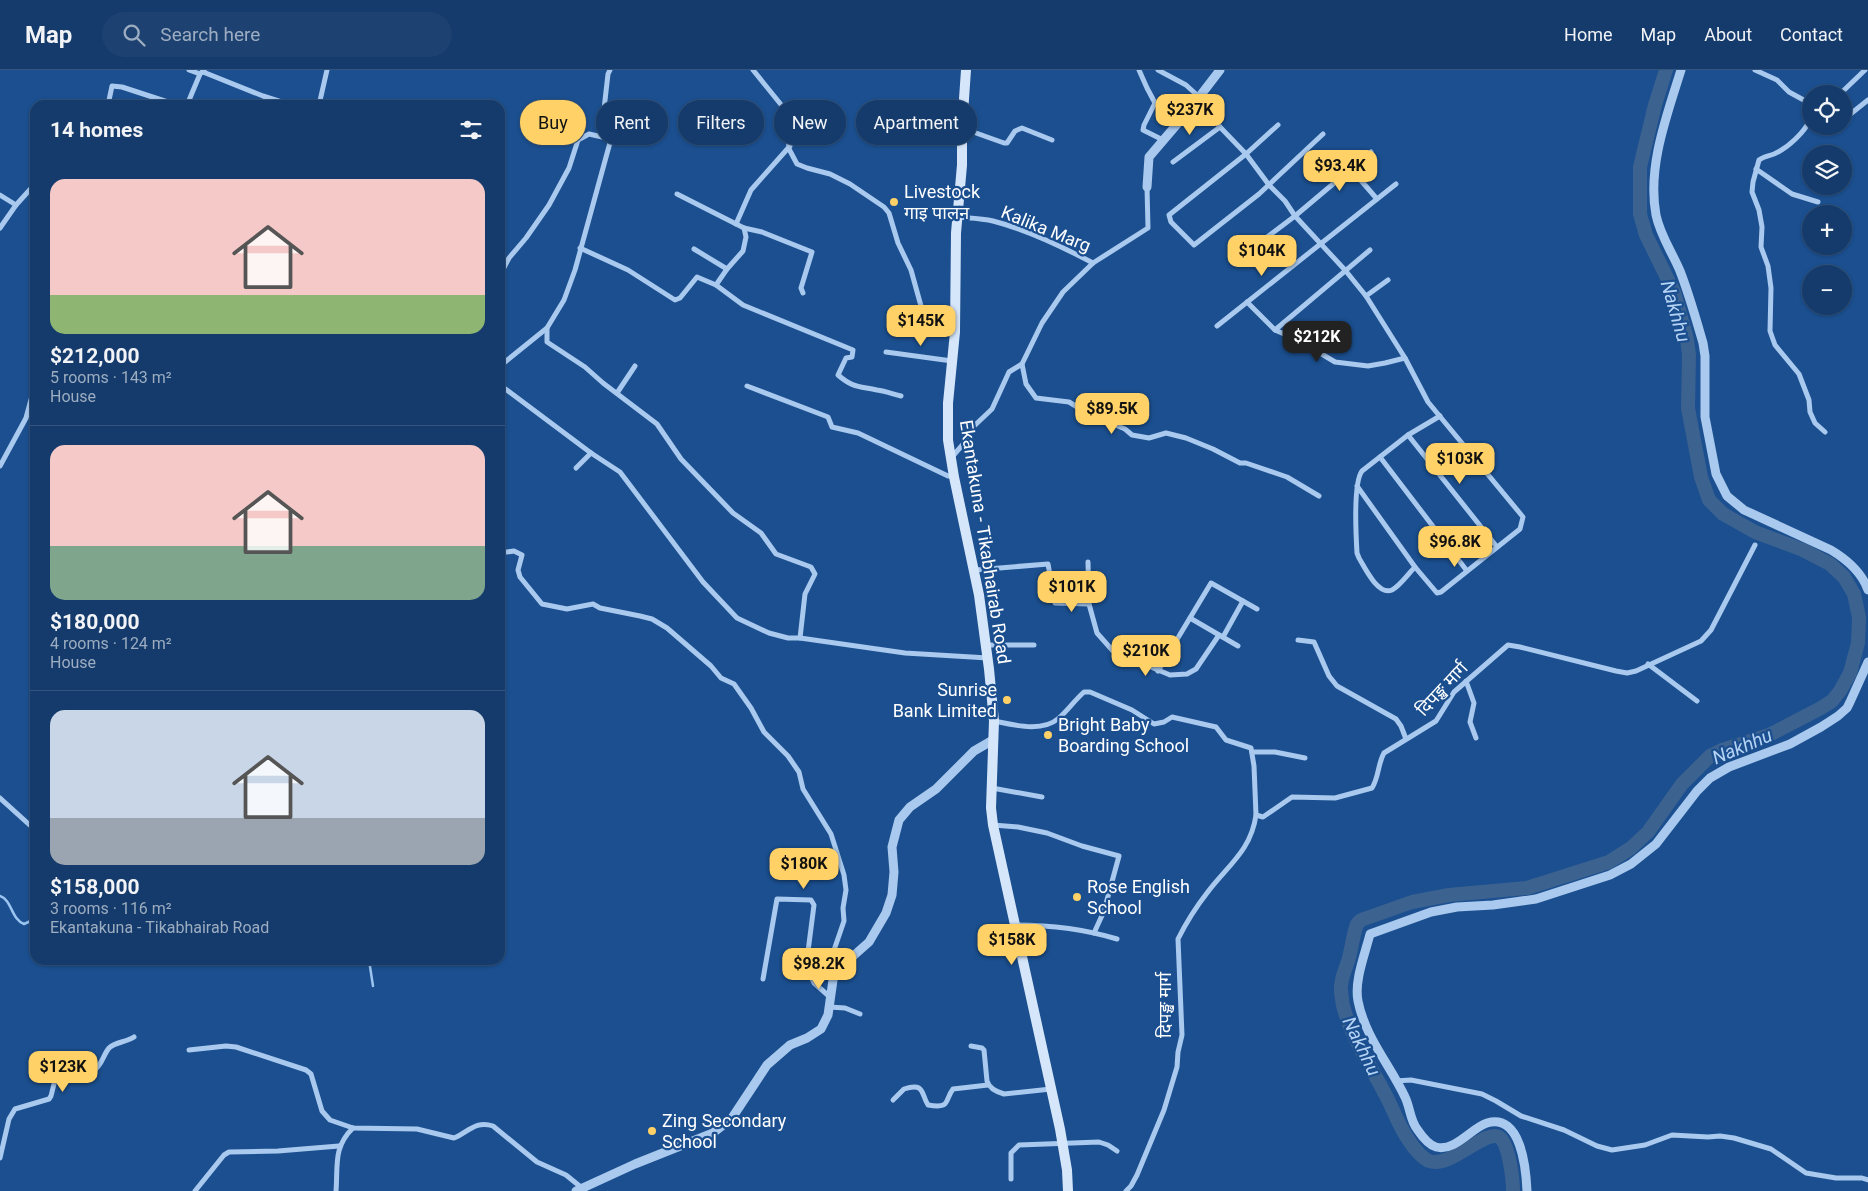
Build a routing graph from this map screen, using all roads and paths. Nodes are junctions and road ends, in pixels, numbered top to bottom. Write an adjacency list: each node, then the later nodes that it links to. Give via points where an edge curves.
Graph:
1 (189, 70): 12 (street)
2 (327, 70): 20 (street)
3 (610, 70): 21 (street)
4 (753, 70): 35 (street, via 787,112)
5 (966, 70): 22 (main road, Ekantakuna - Tikabhairab Road)
6 (1139, 70): 32 (street, via 1155,103 1143,130)
7 (1158, 70): 14 (street, via 1186,85)
8 (1220, 70): 14 (street)
9 (1681, 70): 102 (street, via 1660,141 1655,186 1656,214 1679,269 1703,343 1705,417 1716,474 1735,504 1831,550 1861,576)
10 (1755, 70): 15 (street, via 1777,80)
11 (1865, 70): 13 (street)
12 (203, 72): 18 (street); 19 (street)
13 (1849, 85)
14 (1198, 96): 26 (street); 32 (street)
15 (1802, 99)
16 (109, 100): 17 (street, via 112,86)
17 (161, 100)
18 (189, 100)
19 (276, 100)
20 (320, 100)
21 (605, 100)
22 (964, 100)
23 (1868, 100): 24 (street)
24 (1852, 113)
25 (1278, 125): 37 (street)
26 (1220, 127): 37 (street); 38 (street)
27 (1802, 132): 40 (street, via 1775,153 1759,160)
28 (977, 133): 31 (street, via 1007,143 1015,131 1022,128)
29 (1323, 134): 42 (street)
30 (596, 136): 61 (street, via 588,134 578,140 569,168 549,205)
31 (1052, 140)
32 (1163, 140): 43 (street, via 1149,157)
33 (609, 145): 57 (street)
34 (962, 145): 51 (main road, Ekantakuna - Tikabhairab Road)
35 (790, 146): 52 (street, via 751,190); 72 (street, via 797,164 830,174 884,207 930,324 942,331)
36 (1371, 152): 39 (street)
37 (1246, 154): 42 (street); 42 (street, via 1169,215 1171,222 1194,245)
38 (1173, 162)
39 (1351, 169): 47 (street); 50 (street)
40 (1756, 169): 48 (street, via 1792,194); 85 (street, via 1752,192 1759,210 1761,247 1771,288 1770,331 1775,345 1799,374 1810,400 1812,418)
41 (1396, 184): 47 (street)
42 (1269, 185): 50 (street)
43 (1147, 187): 60 (street, via 1148,228)
44 (30, 190): 49 (street)
45 (677, 194): 52 (street)
46 (0, 195): 49 (street)
47 (1377, 199): 55 (street)
48 (1818, 202)
49 (16, 205): 53 (street)
50 (1295, 216): 55 (street); 56 (street)
51 (958, 217): 60 (street, Kalika Marg, via 991,220 1062,246); 72 (main road, Ekantakuna - Tikabhairab Road)
52 (736, 224): 54 (street)
53 (0, 228)
54 (744, 228): 62 (street, via 746,244); 66 (street, via 812,252 801,288)
55 (1320, 244): 63 (street); 68 (street)
56 (1255, 246)
57 (580, 248): 65 (street, via 628,270 675,300 697,277); 70 (street, via 570,286)
58 (694, 249): 62 (street)
59 (1370, 250): 63 (street)
60 (1094, 264): 77 (street, via 1063,292 1042,323)
61 (505, 266)
62 (727, 269): 65 (street)
63 (1345, 270): 67 (street); 71 (street)
64 (1388, 280): 67 (street)
65 (716, 285): 82 (street, via 744,304 853,350 854,354 846,358 838,375 846,382)
66 (803, 293)
67 (1366, 296): 74 (street)
68 (1247, 302): 69 (street); 71 (street)
69 (1217, 326)
70 (548, 328): 76 (street); 81 (street, via 547,342)
71 (1275, 330): 74 (street, via 1335,362 1368,366)
72 (955, 332): 75 (main road, Ekantakuna - Tikabhairab Road)
73 (886, 352): 75 (street)
74 (1405, 358): 84 (street, via 1428,402)
75 (952, 361): 89 (main road, Ekantakuna - Tikabhairab Road, via 948,403)
76 (505, 362)
77 (1022, 364): 89 (street, via 1009,372 992,409 972,428); 94 (street, via 1026,384 1036,398 1069,402 1132,435 1149,438 1166,433 1186,438 1240,463 1246,462 1287,477)
78 (636, 366): 81 (street)
79 (747, 386): 92 (street, via 828,417 832,427 858,433)
80 (505, 389): 87 (street)
81 (617, 393): 108 (street, via 657,424 681,459 733,513 761,533 776,554 811,567 815,574 805,594)
82 (901, 396)
83 (30, 404): 90 (street, via 26,418)
84 (1440, 416): 86 (street); 96 (street, via 1523,518 1520,529)
85 (1825, 432)
86 (1408, 435): 88 (street); 96 (street)
87 (591, 453): 91 (street); 108 (street, via 620,472 702,582 737,618 770,633)
88 (1380, 457): 93 (street, via 1359,475); 101 (street)
89 (951, 458): 92 (main road, Ekantakuna - Tikabhairab Road)
90 (0, 466)
91 (576, 468)
92 (954, 476): 100 (main road, Ekantakuna - Tikabhairab Road)
93 (1357, 486): 99 (street); 99 (street, via 1357,553 1378,588 1394,589)
94 (1319, 496)
95 (1755, 545): 115 (street, दिपङ्ख मार्ग, via 1706,637)
96 (1497, 547): 101 (street)
97 (505, 552): 134 (street, via 514,551 522,555 518,570 520,577 542,604 567,609 593,604 606,610 652,619 673,633 721,678 734,684 752,708 764,732 799,772 803,788 831,834 840,858 845,883 844,921 831,961)
98 (1088, 562): 104 (street)
99 (1415, 567): 101 (street, via 1437,593)
100 (975, 570): 104 (street, via 1048,564 1055,603); 110 (main road, Ekantakuna - Tikabhairab Road)
101 (1466, 571)
102 (1868, 590)
103 (1242, 601): 105 (street); 106 (street, via 1211,583); 107 (street)
104 (1089, 604): 116 (street, via 1097,633 1113,651)
105 (1257, 609)
106 (1190, 618): 107 (street); 116 (street)
107 (1221, 636): 112 (street); 116 (street, via 1192,672 1170,675)
108 (800, 638): 113 (street, via 905,653)
109 (1298, 640): 120 (street, via 1314,642 1337,686 1396,719)
110 (986, 645): 111 (street); 113 (main road, Ekantakuna - Tikabhairab Road)
111 (1034, 645)
112 (1238, 646)
113 (988, 658): 119 (main road, Ekantakuna - Tikabhairab Road)
114 (1868, 662): 142 (street, via 1847,708 1838,716 1790,744 1729,767 1710,778 1656,844 1610,876 1536,898 1431,912 1370,934 1357,988 1358,1002 1374,1043)
115 (1648, 664): 117 (street, दिपङ्ख मार्ग, via 1636,671 1616,672 1508,645); 118 (street)
116 (1158, 671)
117 (1466, 681): 120 (street, दिपङ्ख मार्ग, via 1454,692 1436,721); 121 (street, via 1474,703 1470,722)
118 (1698, 701)
119 (994, 721): 122 (main road, Ekantakuna - Tikabhairab Road); 123 (street, via 1027,728 1051,723 1084,692 1090,692 1132,710 1154,724 1172,718 1216,727 1226,740 1250,748)
120 (1406, 738): 128 (street, दिपङ्ख मार्ग, via 1384,753 1372,788 1335,798 1292,796 1263,817)
121 (1476, 738)
122 (993, 740): 125 (main road, Ekantakuna - Tikabhairab Road); 134 (street, via 974,751 899,820 892,847 892,895 886,912 869,942)
123 (1252, 752): 124 (street, via 1275,752); 128 (street)
124 (1305, 758)
125 (992, 788): 126 (street); 130 (main road, Ekantakuna - Tikabhairab Road)
126 (1042, 797)
127 (0, 798): 129 (street)
128 (1256, 815): 157 (street, दिपङ्ख मार्ग, via 1248,843 1207,892 1178,939 1182,1035 1177,1067 1164,1110 1137,1175)
129 (30, 825)
130 (993, 825): 131 (main road, Ekantakuna - Tikabhairab Road); 132 (street, via 1047,833 1119,856 1104,911)
131 (1015, 925): 132 (street, via 1043,925); 144 (main road, Ekantakuna - Tikabhairab Road)
132 (1094, 933): 133 (street)
133 (1117, 939)
134 (834, 973): 136 (street)
135 (763, 979): 136 (street, via 777,899 811,900 814,905 806,967 814,983)
136 (830, 997): 137 (street)
137 (829, 1007): 138 (street, via 845,1008); 153 (street, via 821,1029 790,1045 767,1065 724,1126)
138 (860, 1014)
139 (134, 1037): 150 (street, via 107,1050 92,1072 54,1080 48,1099 15,1110 9,1119)
140 (971, 1046): 143 (street, via 984,1050)
141 (189, 1050): 146 (street, via 236,1047 306,1070 311,1074 322,1111 330,1120)
142 (1395, 1081): 152 (street, via 1411,1080 1482,1094 1521,1116 1612,1150 1645,1145 1672,1135 1720,1136 1771,1149 1806,1173); 158 (street, via 1405,1097 1416,1128 1436,1147 1452,1145 1486,1123 1499,1122 1508,1126 1517,1136)
143 (988, 1085): 144 (street, via 1004,1094); 145 (street, via 954,1089 945,1104 928,1105 924,1092 917,1088 904,1089)
144 (1051, 1089): 147 (main road, Ekantakuna - Tikabhairab Road)
145 (893, 1100)
146 (353, 1128): 148 (street); 153 (street, via 418,1129 454,1138 467,1129 485,1124 499,1131 537,1162 566,1175)
147 (1063, 1144): 149 (street, via 1099,1142); 151 (street, via 1013,1149); 156 (main road, Ekantakuna - Tikabhairab Road)
148 (339, 1146): 154 (street, via 229,1152); 155 (street)
149 (1117, 1151)
150 (0, 1158)
151 (1011, 1179)
152 (1868, 1180)
153 (579, 1190)
154 (195, 1191)
155 (336, 1191)
156 (1068, 1191)
157 (1126, 1191)
158 (1527, 1191)

